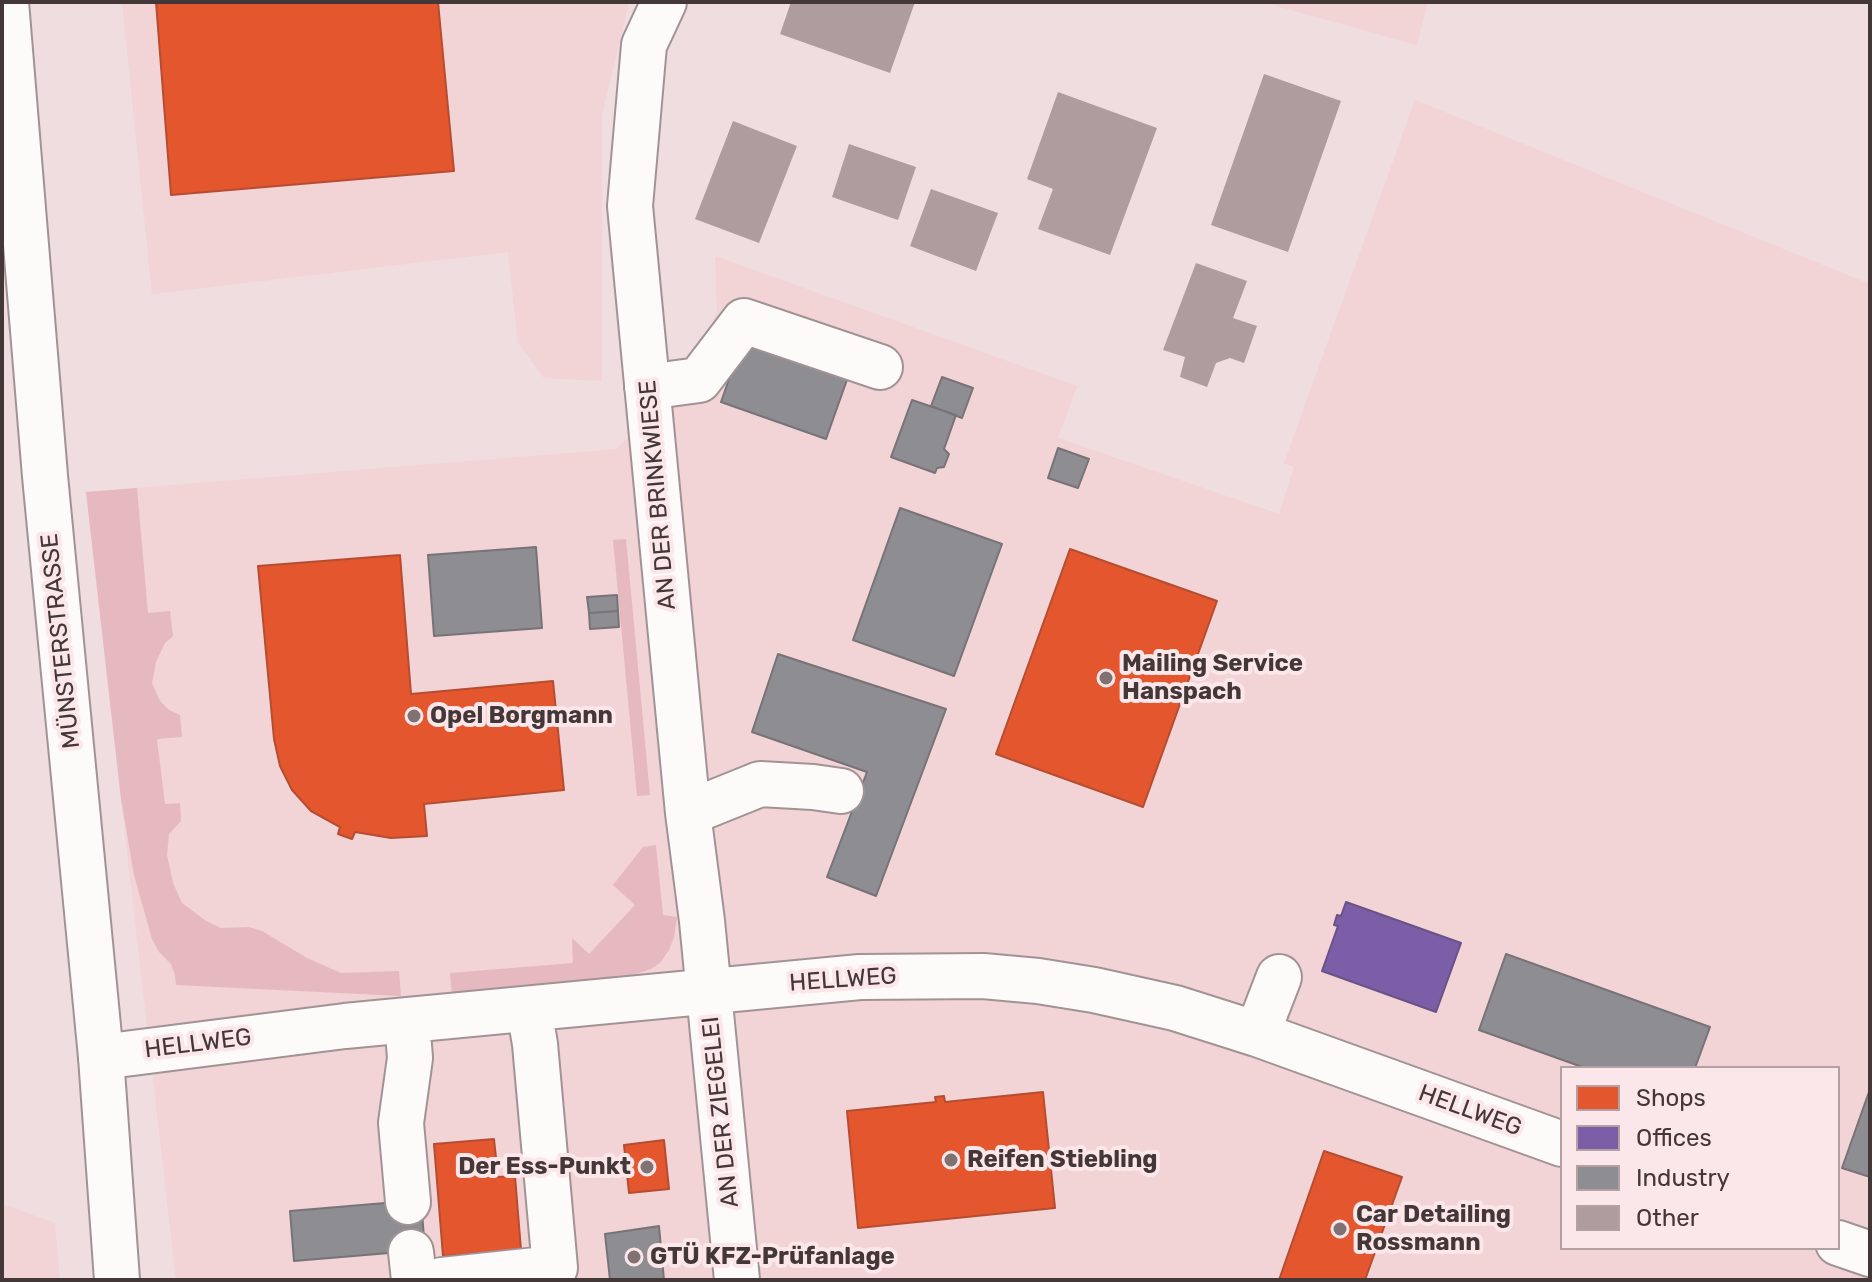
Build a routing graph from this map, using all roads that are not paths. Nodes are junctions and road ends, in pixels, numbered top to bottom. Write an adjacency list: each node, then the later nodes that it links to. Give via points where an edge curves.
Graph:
1 (6, 2): 12 (street, MÜNSTERSTRASSE)
2 (664, 2): 4 (street, AN DER BRINKWIESE, via 644,45 630,206)
3 (880, 367): 4 (street, via 744,321 699,380)
4 (647, 387): 6 (street, AN DER BRINKWIESE)
5 (841, 791): 6 (street, via 760,784)
6 (688, 813): 8 (street, AN DER BRINKWIESE)
7 (1279, 977): 11 (street)
8 (709, 992): 9 (street, HELLWEG); 11 (street, HELLWEG, via 860,977 983,976 1094,990); 19 (street, AN DER ZIEGELEI)
9 (529, 1009): 10 (street, HELLWEG); 17 (street, via 555,1268)
10 (407, 1020): 12 (street, HELLWEG); 14 (street, via 410,1058 401,1123)
11 (1257, 1034): 13 (street, HELLWEG)
12 (101, 1057): 18 (street, MÜNSTERSTRASSE)
13 (1560, 1143)
14 (408, 1202)
15 (1840, 1244): 16 (street)
16 (1870, 1254)
17 (423, 1271)
18 (117, 1280)
19 (737, 1280)

